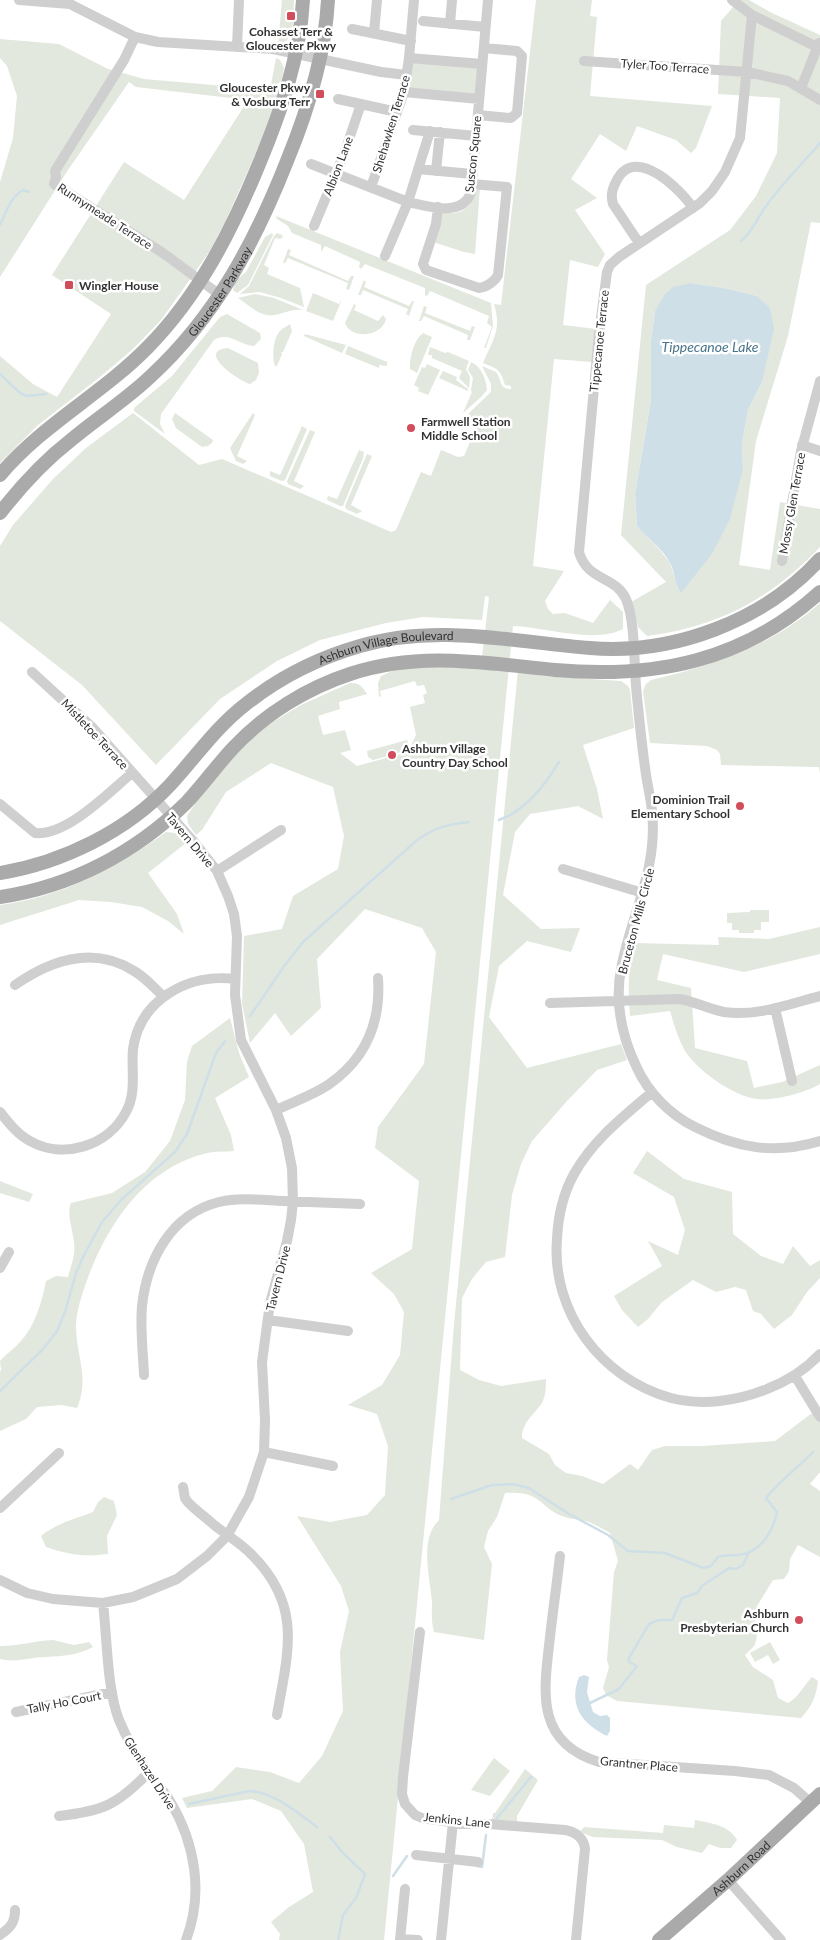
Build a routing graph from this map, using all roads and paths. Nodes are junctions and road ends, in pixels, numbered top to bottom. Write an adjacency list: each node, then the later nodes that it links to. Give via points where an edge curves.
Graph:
1 (20, 0): 2 (street)
2 (30, 0): 11 (street)
3 (239, 0): 21 (street)
4 (303, 0): 23 (main road, Gloucester Parkway)
5 (328, 0): 25 (main road, Gloucester Parkway)
6 (377, 0): 17 (street)
7 (414, 0): 19 (street, Shehawken Terrace)
8 (452, 0): 14 (street)
9 (488, 0): 15 (street, Suscon Square)
10 (732, 0): 12 (street)
11 (75, 3): 18 (street)
12 (752, 16): 20 (street); 28 (street, Tippecanoe Terrace)
13 (423, 21): 14 (street)
14 (450, 24): 15 (street)
15 (486, 27): 22 (street, Suscon Square)
16 (352, 29): 17 (street)
17 (374, 33): 19 (street)
18 (134, 37): 21 (street, via 168,43); 53 (street, Runnymeade Terrace, via 124,60 55,171 54,184 163,253)
19 (411, 41): 24 (street, Shehawken Terrace)
20 (819, 44): 30 (street)
21 (237, 47): 23 (street)
22 (484, 48): 27 (street, Suscon Square); 37 (street, via 517,51 522,56 516,113 511,118)
23 (295, 54): 25 (street); 53 (main road, Gloucester Parkway, via 284,99 250,186 229,233)
24 (410, 58): 27 (street); 29 (street, Shehawken Terrace)
25 (320, 59): 29 (street); 54 (main road, Gloucester Parkway, via 299,131 276,190 236,271)
26 (584, 61): 28 (street, Tyler Too Terrace)
27 (482, 64): 33 (street, Suscon Square)
28 (746, 72): 30 (street, Tyler Too Terrace, via 775,77); 49 (street, Tippecanoe Terrace, via 742,130 737,147 718,184)
29 (407, 75): 31 (street, Shehawken Terrace)
30 (801, 88): 34 (street, Tyler Too Terrace)
31 (404, 92): 33 (street); 36 (street, Shehawken Terrace)
32 (338, 99): 35 (street)
33 (479, 99): 37 (street, Suscon Square)
34 (820, 100)
35 (361, 104): 36 (street); 44 (street, Albion Lane)
36 (398, 112): 46 (street, Shehawken Terrace)
37 (478, 115): 40 (street, Suscon Square)
38 (413, 130): 39 (street)
39 (435, 132): 40 (street); 42 (street); 43 (street)
40 (476, 136): 45 (street, Suscon Square)
41 (311, 164): 44 (street, Suscon Square)
42 (418, 169): 43 (street); 47 (street)
43 (436, 171): 45 (street)
44 (336, 174): 46 (street, Suscon Square); 50 (street, Albion Lane)
45 (472, 179): 48 (street, Suscon Square, via 466,202 454,208); 48 (street, via 507,187 498,275 484,288 423,268)
46 (371, 187): 47 (street, Suscon Square)
47 (408, 202): 48 (street, Suscon Square); 52 (street)
48 (438, 207)
49 (693, 208): 51 (street, Tippecanoe Terrace); 51 (street, via 655,172 638,166 625,170 614,185 613,204)
50 (314, 226)
51 (639, 244): 63 (street, Tippecanoe Terrace, via 615,260 607,272 579,540 579,552 585,566 617,588 626,599)
52 (385, 256)
53 (201, 282): 54 (street, Runnymeade Terrace); 58 (main road, Gloucester Parkway, via 148,347 45,430)
54 (220, 295): 59 (main road, Gloucester Parkway, via 180,346 151,376 55,453)
55 (820, 381): 56 (street, Mossy Glen Terrace)
56 (802, 445): 57 (street, Mossy Glen Terrace); 61 (street, Mossy Glen Terrace)
57 (820, 450)
58 (0, 475)
59 (0, 513)
60 (820, 559): 63 (main road, Ashburn Village Boulevard, via 784,591 734,621 683,639)
61 (782, 562)
62 (820, 592): 65 (main road, Ashburn Village Boulevard, via 768,631 728,650 690,663)
63 (634, 647): 65 (street, Bruceton Mills Circle); 67 (main road, Ashburn Village Boulevard, via 590,648 476,636 417,635 345,650 306,666 246,704 226,721)
64 (32, 672): 66 (street, Mistletoe Terrace, via 94,728)
65 (635, 672): 69 (main road, Ashburn Village Boulevard, via 436,659 384,664 335,679 302,694 251,731); 74 (street, Bruceton Mills Circle, via 653,818 653,849)
66 (132, 773): 67 (street, Mistletoe Terrace); 68 (street, via 77,819 42,833 36,833)
67 (156, 799): 69 (street, Tavern Drive); 73 (main road, Ashburn Village Boulevard, via 85,846 34,865)
68 (0, 804)
69 (171, 816): 72 (street, Tavern Drive); 75 (main road, Ashburn Village Boulevard, via 135,844 89,870 38,890)
70 (281, 830): 72 (street)
71 (563, 869): 74 (street)
72 (217, 872): 77 (street, Tavern Drive, via 234,914 237,936)
73 (0, 873)
74 (643, 893): 81 (street, Bruceton Mills Circle, via 622,965)
75 (0, 897)
76 (378, 978): 86 (street, via 376,1018 356,1058 328,1085)
77 (235, 979): 79 (street, via 198,981); 86 (street, Tavern Drive, via 241,1040)
78 (15, 986): 79 (street, via 32,973 58,962 89,957 127,967)
79 (163, 996): 87 (street, via 143,1018 137,1033 128,1108 116,1126 102,1138 79,1148 50,1148 29,1141)
80 (820, 996): 83 (street)
81 (618, 1000): 82 (street); 83 (street, via 679,998 712,1010 738,1013); 85 (street, Bruceton Mills Circle, via 630,1055)
82 (550, 1003)
83 (775, 1008): 84 (street)
84 (792, 1081)
85 (652, 1092): 88 (street, Bruceton Mills Circle, via 691,1125 735,1144 786,1148); 97 (street, via 599,1138 574,1174 564,1196 558,1223 556,1261 569,1313 590,1346 619,1372 640,1386 672,1398 705,1401 738,1398 753,1395)
86 (276, 1110): 89 (street, Tavern Drive, via 291,1159)
87 (0, 1112)
88 (820, 1141)
89 (292, 1202): 90 (street); 93 (street, Tavern Drive, via 287,1241); 96 (street, via 218,1202 195,1212 174,1228 152,1262 144,1293)
90 (360, 1204)
91 (9, 1252): 92 (street)
92 (0, 1268)
93 (268, 1320): 94 (street); 99 (street, Tavern Drive, via 262,1362)
94 (348, 1332)
95 (820, 1354): 97 (street)
96 (144, 1374)
97 (795, 1376): 98 (street)
98 (820, 1417)
99 (264, 1452): 101 (street); 104 (street, Tavern Drive, via 249,1497)
100 (59, 1453): 103 (street)
101 (333, 1466)
102 (183, 1487): 104 (street, via 186,1500)
103 (0, 1508)
104 (226, 1536): 107 (street, Tavern Drive, via 208,1556 177,1579 133,1597); 111 (street, via 264,1568 283,1600 288,1650)
105 (560, 1556): 113 (street, Grantner Place, via 544,1688 548,1714 562,1740 578,1753 599,1762 769,1775)
106 (0, 1580): 107 (street, Tavern Drive, via 45,1598)
107 (103, 1603): 109 (street, Glenhazel Drive)
108 (420, 1632): 115 (street, Jenkins Lane, via 403,1798 415,1815)
109 (112, 1692): 110 (street, Tally Ho Court); 112 (street, Glenhazel Drive, via 118,1719)
110 (16, 1712)
111 (277, 1715)
112 (148, 1773): 114 (street, via 125,1796 110,1805 85,1813); 124 (street, Glenhazel Drive, via 178,1816 196,1868 195,1903)
113 (816, 1798): 119 (main road, Ashburn Road)
114 (59, 1816)
115 (453, 1822): 117 (street); 127 (street, Jenkins Lane, via 565,1830 581,1837 585,1850)
116 (416, 1855): 117 (street)
117 (450, 1858): 118 (street); 126 (street)
118 (478, 1862)
119 (728, 1880): 128 (main road, Ashburn Road); 129 (street)
120 (405, 1889): 123 (street)
121 (15, 1910): 122 (street, via 11,1928)
122 (0, 1935)
123 (400, 1939): 125 (street)
124 (186, 1940)
125 (418, 1940)
126 (441, 1940)
127 (576, 1940)
128 (659, 1940)
129 (781, 1940)

